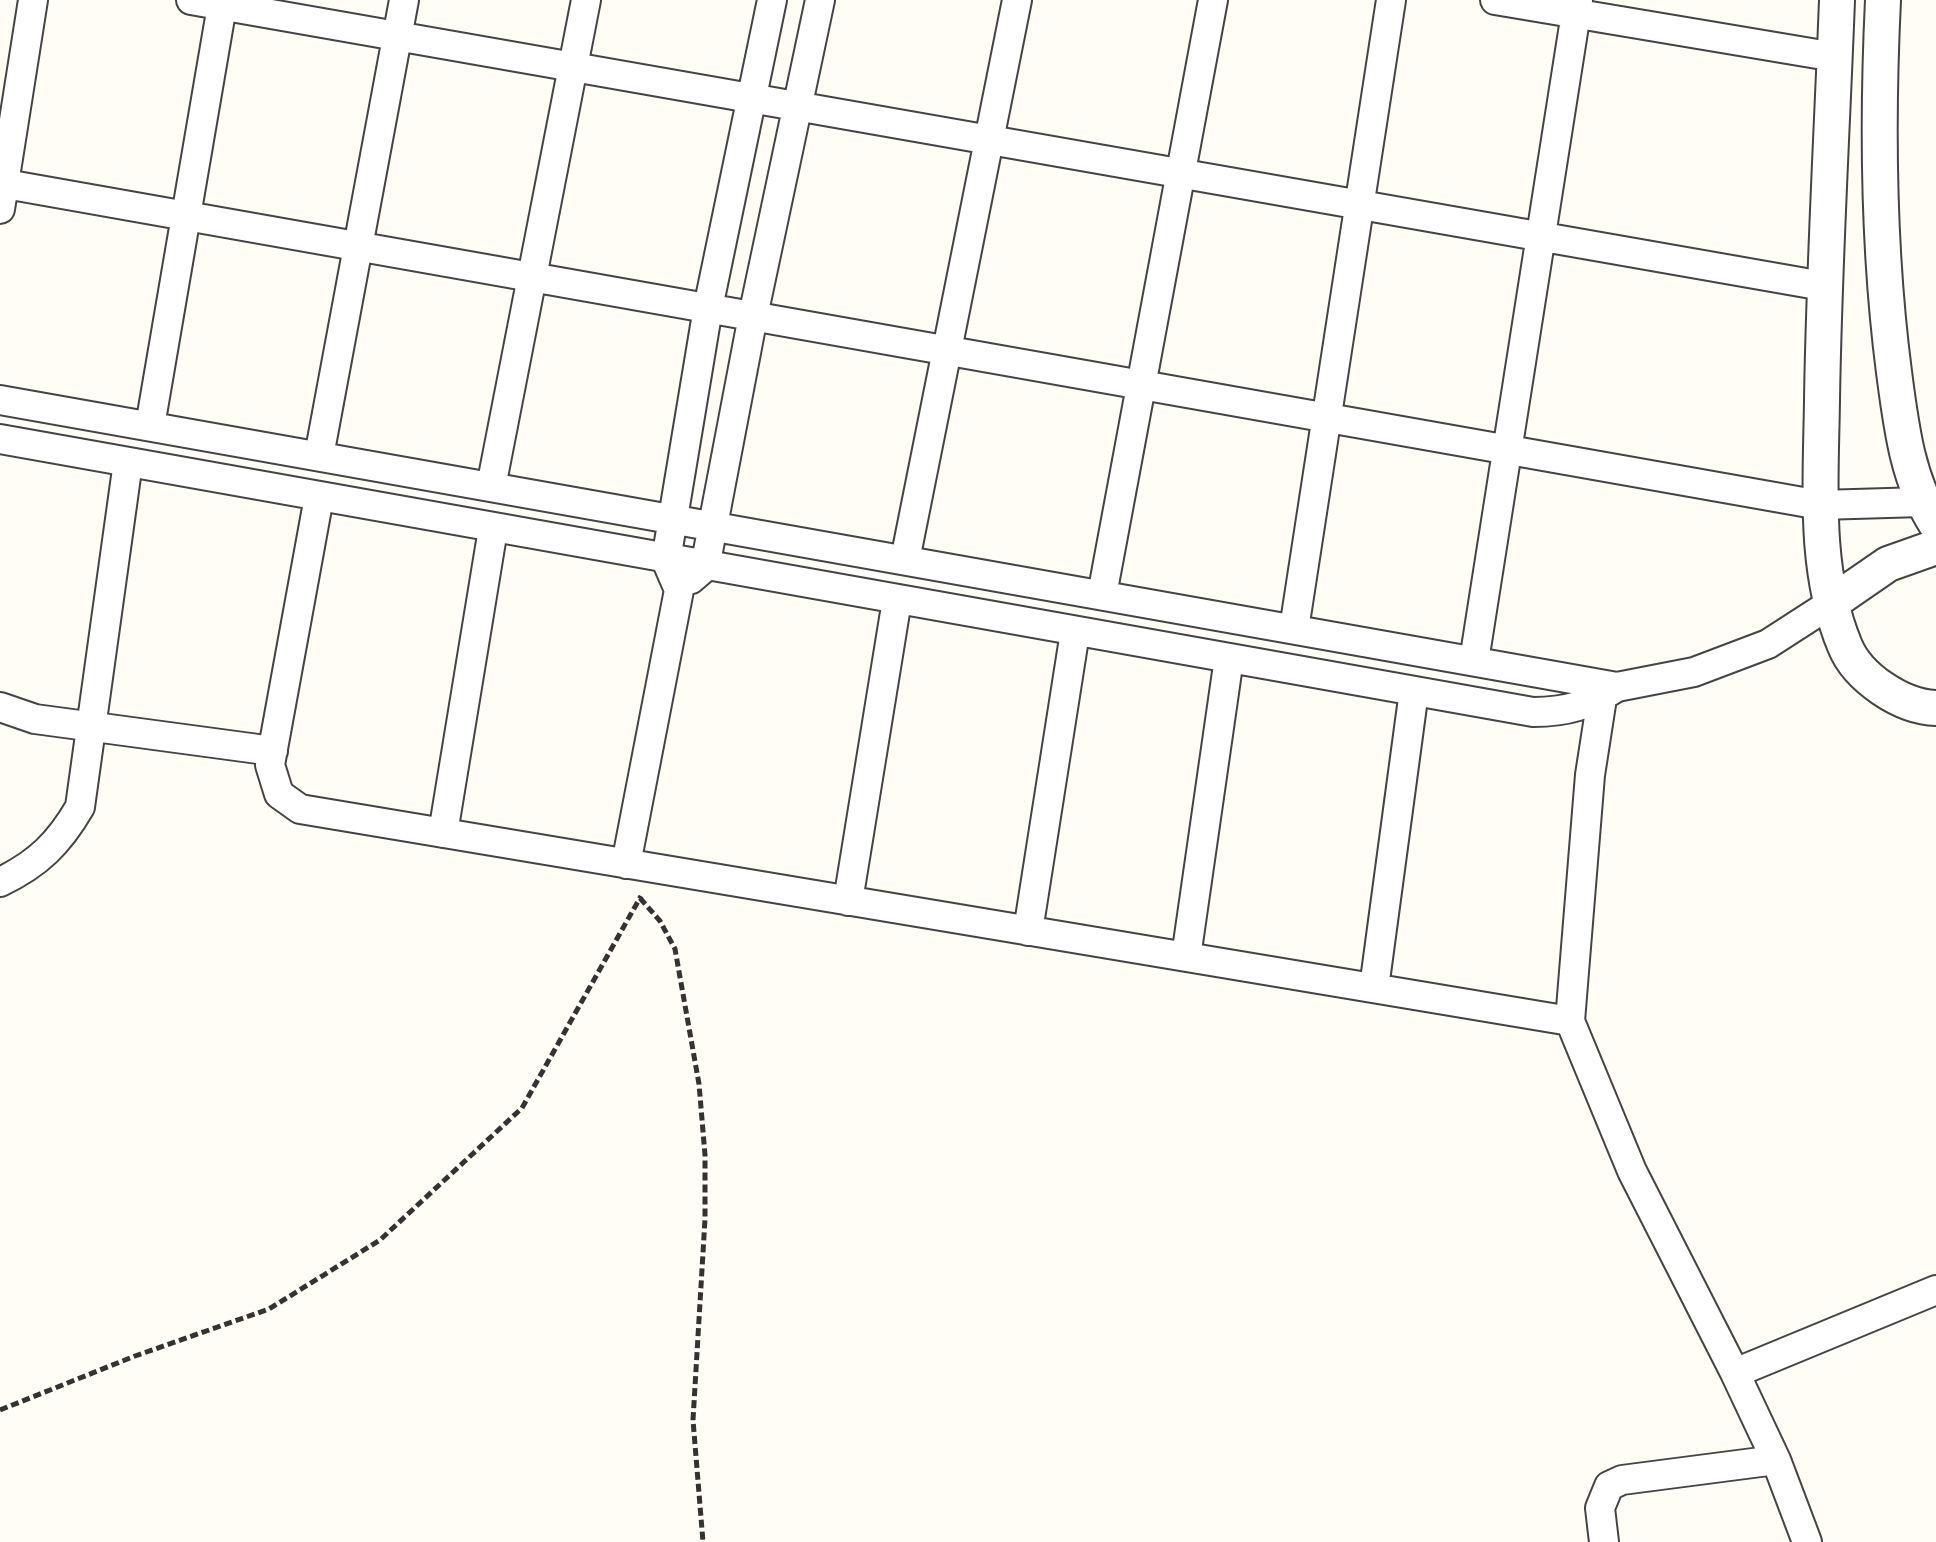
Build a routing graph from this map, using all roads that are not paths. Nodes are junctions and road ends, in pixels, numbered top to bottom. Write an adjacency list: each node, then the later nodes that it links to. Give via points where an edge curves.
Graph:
1 (33, 0): 22 (street)
2 (191, 0): 13 (street)
3 (404, 0): 15 (street)
4 (586, 0): 17 (street)
5 (772, 0): 18 (street)
6 (820, 0): 19 (street)
7 (1017, 0): 20 (street)
8 (1213, 0): 21 (street)
9 (1391, 0): 23 (street)
10 (1495, 0): 14 (street)
11 (1837, 0): 16 (street)
12 (1883, 0): 43 (street, via 1877,125 1888,323 1902,433)
13 (222, 3): 15 (street); 24 (street)
14 (1577, 7): 16 (street); 25 (street)
15 (397, 36): 17 (street); 26 (street)
16 (1835, 57): 28 (street)
17 (573, 67): 18 (street); 27 (street)
18 (750, 98): 19 (street); 29 (street)
19 (796, 106): 20 (street); 30 (street)
20 (989, 140): 21 (street); 31 (street)
21 (1180, 174): 23 (street); 32 (street)
22 (1, 192): 24 (street)
23 (1360, 205): 25 (street); 34 (street)
24 (186, 216): 26 (street); 35 (street)
25 (1541, 237): 28 (street); 37 (street)
26 (358, 246): 27 (street); 38 (street)
27 (532, 277): 29 (street); 40 (street)
28 (1823, 286): 42 (street)
29 (708, 308): 30 (street); 44 (street)
30 (753, 316): 31 (street); 45 (street)
31 (947, 350): 32 (street); 49 (street)
32 (1141, 384): 34 (street); 52 (street)
33 (0, 400): 35 (street)
34 (1327, 417): 37 (street); 55 (street)
35 (150, 426): 38 (street)
36 (0, 439): 39 (street)
37 (1508, 449): 42 (street); 58 (street)
38 (319, 456): 40 (street)
39 (128, 462): 41 (street); 63 (street)
40 (491, 487): 44 (street)
41 (319, 497): 46 (street); 64 (street)
42 (1820, 505): 43 (street); 54 (street)
43 (1929, 513)
44 (672, 519): 45 (street); 48 (street)
45 (712, 526): 49 (street); 50 (street)
46 (493, 529): 48 (street); 65 (street)
47 (1936, 547): 54 (street, via 1888,564)
48 (666, 560): 50 (street); 51 (street)
49 (905, 560): 52 (street)
50 (705, 567): 51 (street); 53 (street)
51 (679, 590): 66 (street)
52 (1102, 595): 55 (street)
53 (897, 600): 56 (street); 68 (street)
54 (1830, 604): 59 (street, via 1768,644 1694,672); 62 (street, via 1846,650 1879,687 1923,708)
55 (1294, 629): 58 (street)
56 (1075, 632): 57 (street); 69 (street)
57 (1229, 658): 60 (street); 70 (street)
58 (1474, 661): 59 (street)
59 (1608, 690): 60 (street, via 1564,712 1533,712); 72 (street, via 1590,775)
60 (1414, 691): 71 (street)
61 (0, 707): 63 (street, via 35,719)
62 (1936, 708)
63 (94, 727): 64 (street); 67 (street, via 80,807 61,839 34,865)
64 (273, 751): 65 (street, via 273,780 290,805)
65 (443, 833): 66 (street)
66 (626, 864): 68 (street)
67 (0, 882)
68 (848, 901): 69 (street)
69 (1028, 931): 70 (street)
70 (1186, 957): 71 (street)
71 (1374, 988): 72 (street)
72 (1570, 1021): 74 (street, via 1632,1171)
73 (1936, 1290): 74 (street)
74 (1735, 1373): 75 (street)
75 (1776, 1460): 76 (street, via 1609,1486 1600,1508); 77 (street)
76 (1604, 1542)
77 (1807, 1542)

